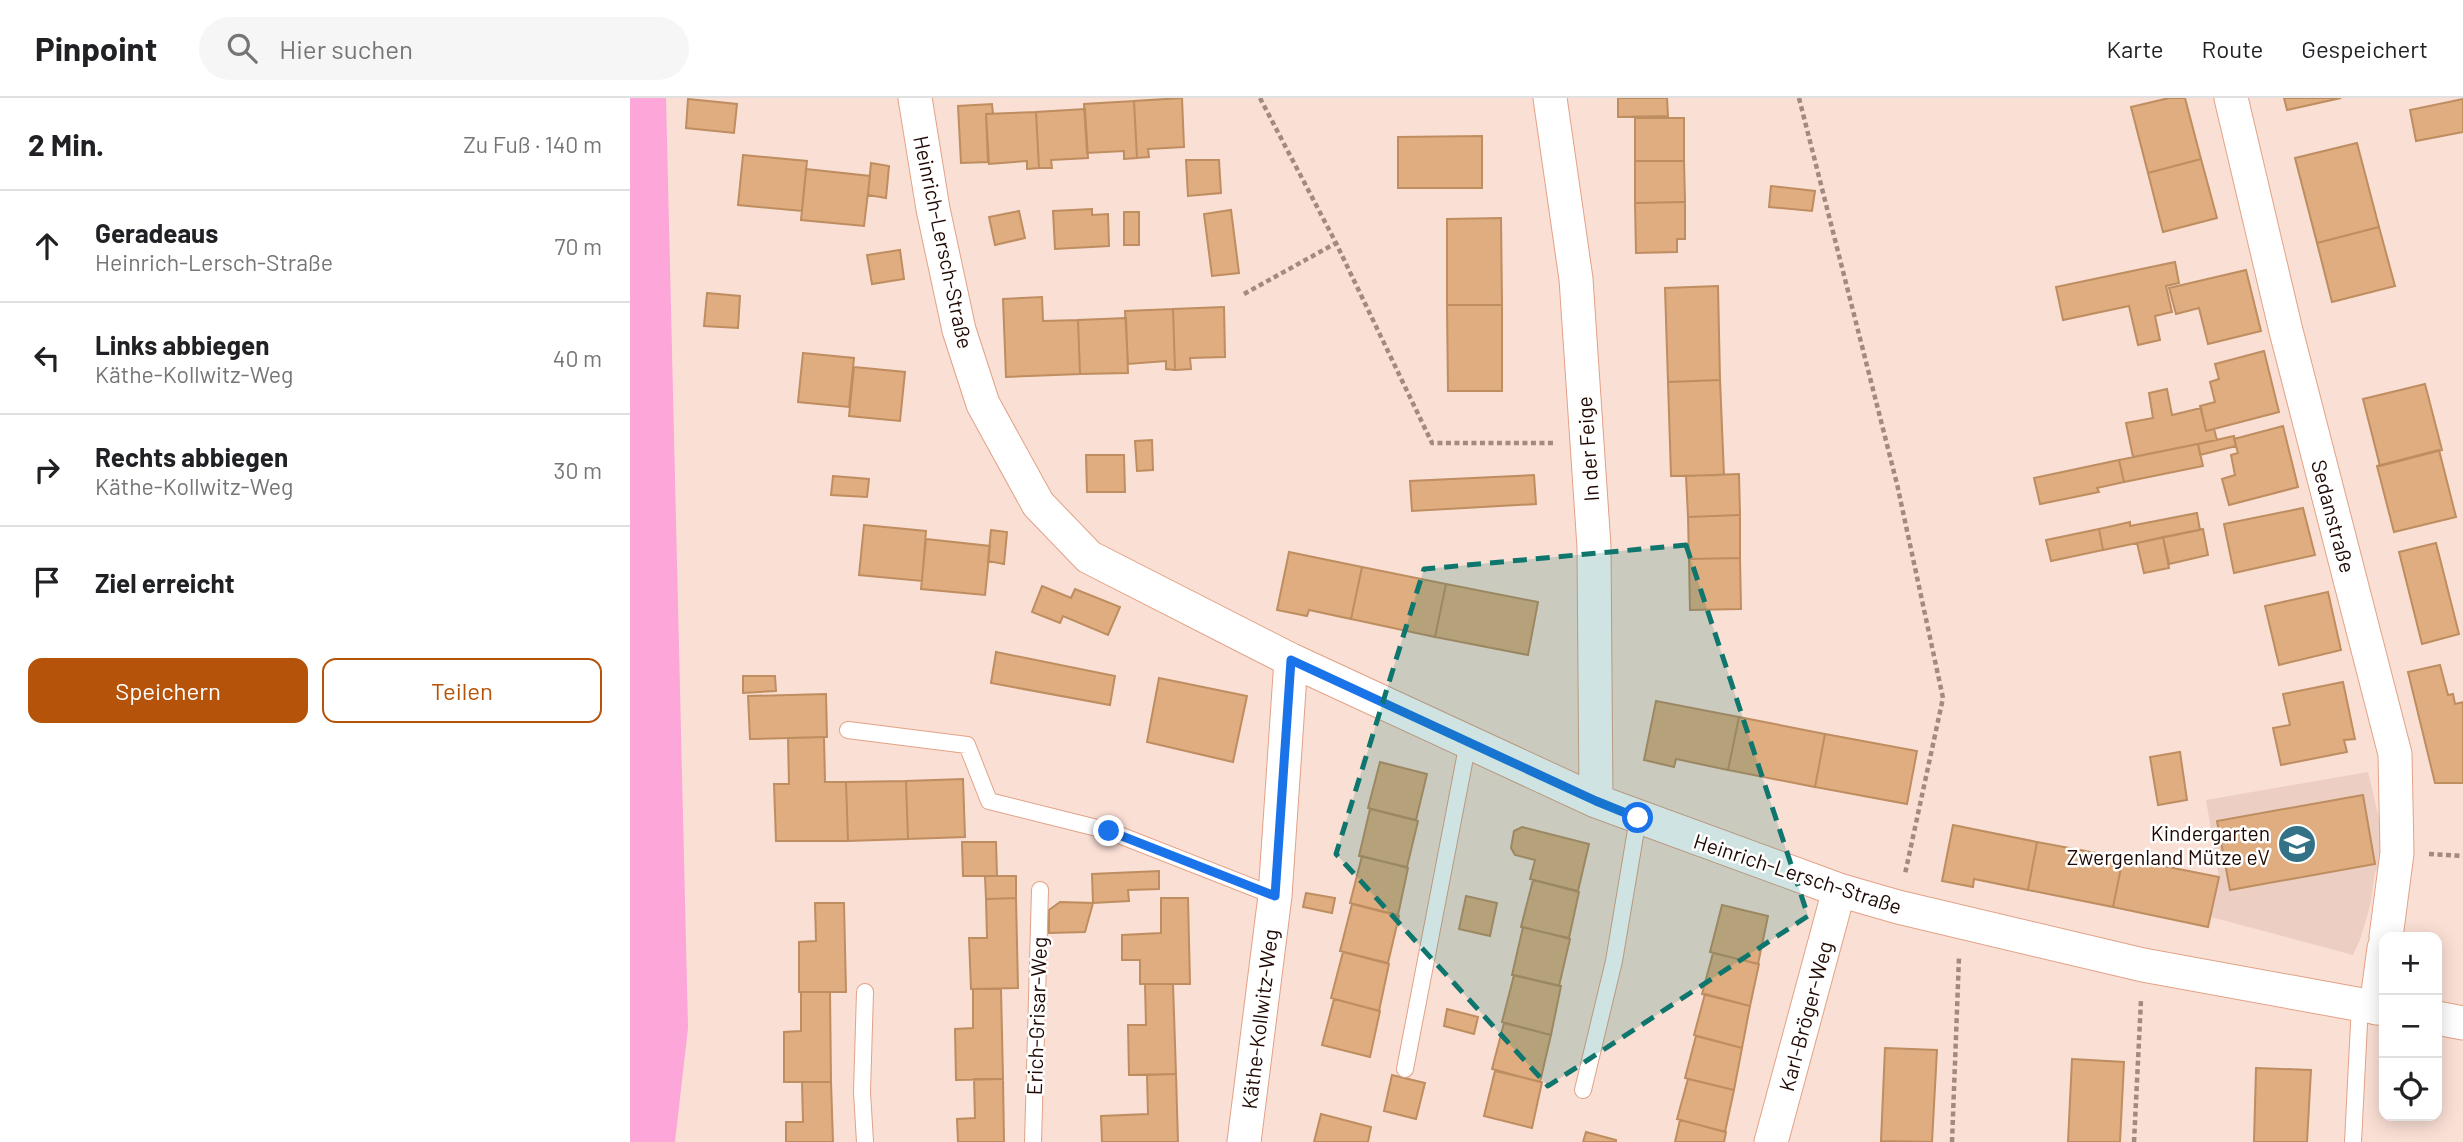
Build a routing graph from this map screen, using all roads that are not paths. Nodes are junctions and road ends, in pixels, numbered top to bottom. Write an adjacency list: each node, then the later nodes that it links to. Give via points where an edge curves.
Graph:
1 (915, 98): 4 (street, Heinrich-Lersch-Straße, via 958,330 983,404 1038,504 1089,556)
2 (1550, 98): 7 (street, In der Feige, via 1576,279 1594,547)
3 (2231, 98): 12 (street, Sedanstraße, via 2395,754 2397,853)
4 (1291, 660): 6 (street, Heinrich-Lersch-Straße); 11 (street, Käthe-Kollwitz-Weg)
5 (849, 730): 11 (lane, via 967,745 989,801 1109,831)
6 (1468, 742): 7 (street, Heinrich-Lersch-Straße); 18 (lane)
7 (1596, 801): 8 (street, Heinrich-Lersch-Straße)
8 (1638, 818): 10 (street, Heinrich-Lersch-Straße); 19 (lane, via 1614,961)
9 (1040, 890): 21 (lane, Erich-Grisar-Weg)
10 (1839, 890): 15 (street, Heinrich-Lersch-Straße, via 2143,965); 23 (street, Karl-Bröger-Weg)
11 (1275, 896): 22 (street, Käthe-Kollwitz-Weg)
12 (2387, 932)
13 (2379, 975): 15 (street)
14 (865, 992): 20 (lane)
15 (2373, 1007): 24 (lane)
16 (2442, 1019): 17 (street)
17 (2463, 1023)
18 (1405, 1069)
19 (1583, 1090)
20 (865, 1142)
21 (1033, 1142)
22 (1244, 1142)
23 (1771, 1142)
24 (2353, 1142)

